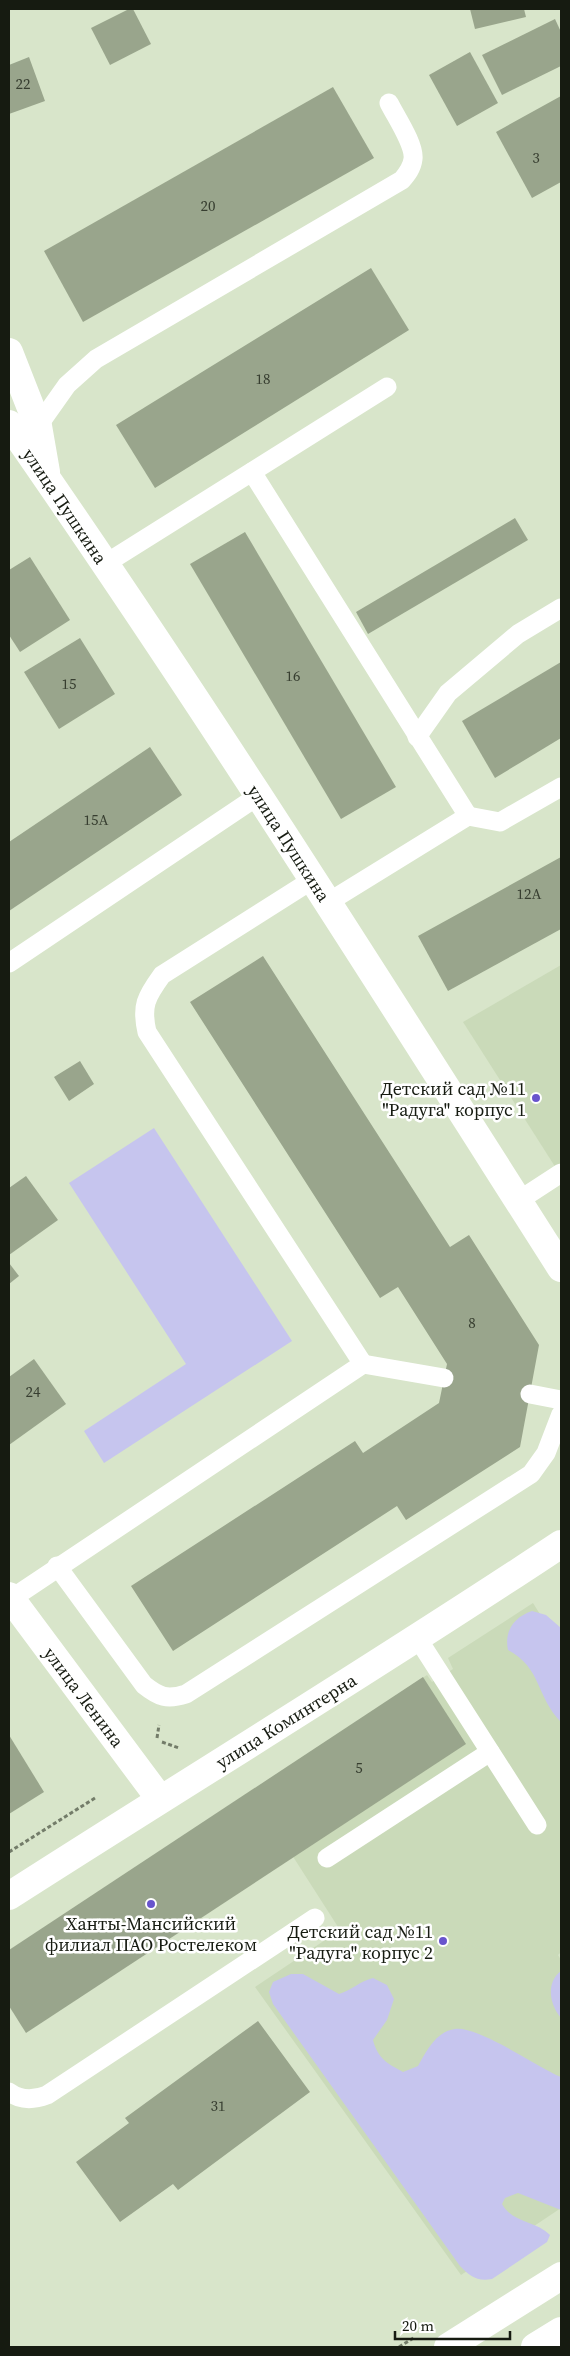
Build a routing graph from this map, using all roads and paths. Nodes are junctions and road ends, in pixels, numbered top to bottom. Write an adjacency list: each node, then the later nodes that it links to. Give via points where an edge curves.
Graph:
1 (389, 104): 5 (lane, via 412,147 414,158 402,180 96,359 67,385)
2 (9, 352): 5 (street)
3 (387, 387): 6 (lane)
4 (9, 424): 7 (street, улица Пушкина)
5 (38, 426): 7 (street)
6 (252, 472): 8 (lane); 10 (lane)
7 (47, 478): 8 (street, улица Пушкина)
8 (105, 564): 12 (street, улица Пушкина)
9 (561, 608): 10 (lane, via 518,634 448,693)
10 (417, 736): 13 (lane)
11 (561, 787): 13 (lane, via 500,822)
12 (258, 796): 14 (street, улица Пушкина); 16 (lane)
13 (468, 816): 15 (lane)
14 (312, 880): 15 (street, улица Пушкина); 20 (lane, via 162,976 149,993 143,1013 146,1032)
15 (327, 903): 18 (street, улица Пушкина)
16 (9, 963)
17 (561, 1173): 18 (lane)
18 (518, 1201): 19 (street, улица Пушкина)
19 (561, 1268)
20 (363, 1364): 21 (lane); 26 (lane)
21 (444, 1378)
22 (530, 1394): 23 (lane)
23 (561, 1400)
24 (561, 1414): 26 (lane, via 546,1453 531,1474 186,1694 171,1698 155,1693 144,1684)
25 (561, 1544): 28 (street, улица Коминтерна)
26 (57, 1566): 27 (lane)
27 (10, 1597): 30 (street, улица Ленина)
28 (418, 1639): 29 (lane); 30 (street, улица Коминтерна)
29 (490, 1752): 31 (lane); 32 (lane)
30 (160, 1799): 33 (street, улица Коминтерна)
31 (537, 1825)
32 (327, 1858)
33 (9, 1896)
34 (314, 1918): 35 (lane, via 47,2095 30,2099)
35 (9, 2092)
36 (560, 2279): 38 (street)
37 (561, 2331): 39 (street)
38 (448, 2347)
39 (535, 2347)

